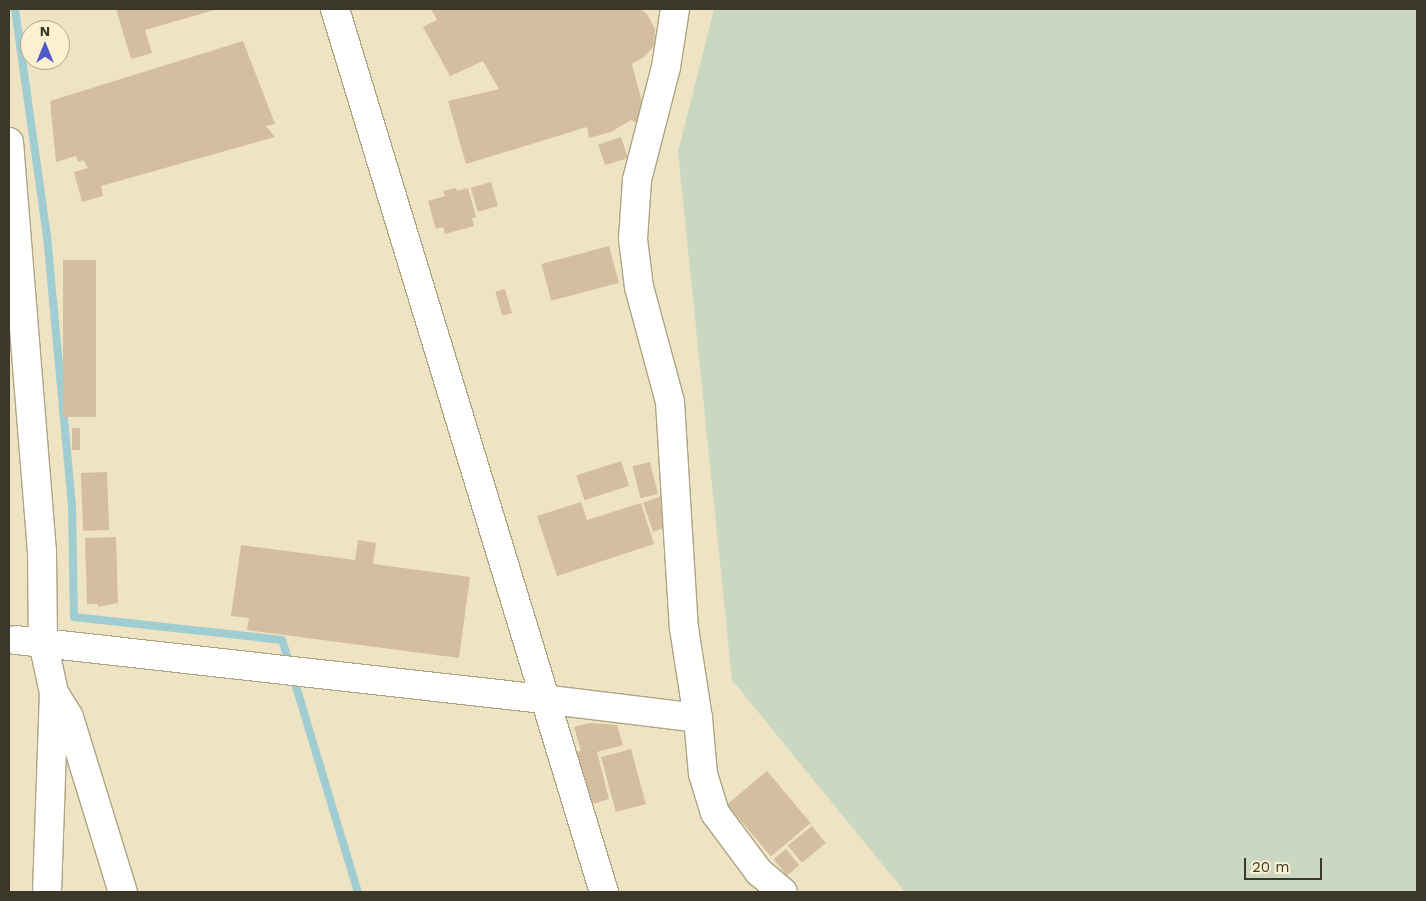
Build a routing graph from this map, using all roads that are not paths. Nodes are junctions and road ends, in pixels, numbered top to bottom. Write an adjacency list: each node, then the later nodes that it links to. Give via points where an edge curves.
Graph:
1 (335, 9): 7 (street)
2 (675, 9): 8 (street, via 666,67 637,180 633,239 639,287 670,402 684,628)
3 (9, 142): 5 (street, via 42,551)
4 (16, 640): 5 (street)
5 (43, 642): 6 (street); 7 (street)
6 (54, 692): 9 (street); 10 (street, via 69,717)
7 (543, 699): 8 (street); 11 (street)
8 (698, 718): 12 (street, via 703,774 715,813 759,872)
9 (47, 892)
10 (123, 892)
11 (604, 892)
12 (783, 892)

